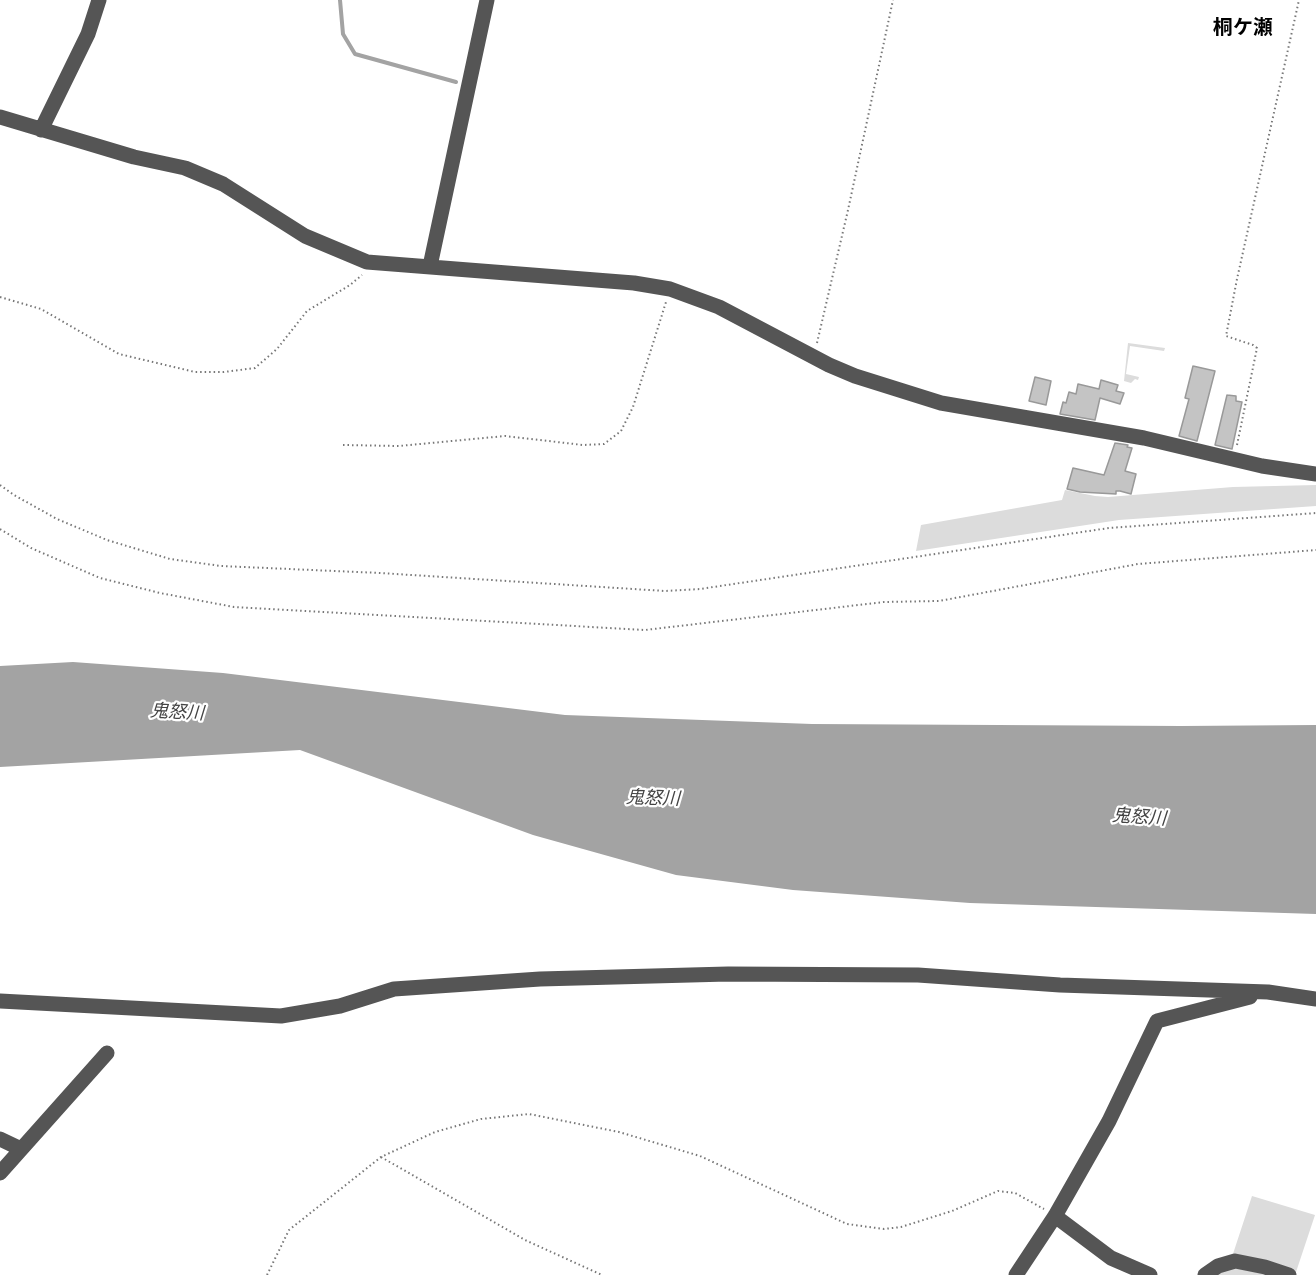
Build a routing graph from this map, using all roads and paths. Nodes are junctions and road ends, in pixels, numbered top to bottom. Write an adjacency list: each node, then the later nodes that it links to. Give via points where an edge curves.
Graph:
1 (99, 0): 6 (street, via 88,34)
2 (487, 0): 8 (street)
3 (893, 0): 11 (path)
4 (1299, 0): 13 (path, via 1226,336 1257,348)
5 (0, 117): 6 (street)
6 (41, 130): 7 (street, via 185,168 223,184 305,236)
7 (376, 263): 8 (street); 10 (path, via 350,285 307,310 277,349 255,368 224,372 195,372 119,354 41,309)
8 (430, 266): 9 (street)
9 (670, 289): 11 (street, via 719,307); 12 (path, via 633,407 621,431 604,444 505,436 399,446)
10 (0, 297)
11 (813, 357): 13 (street, via 855,376 941,403 1144,438)
12 (343, 445)
13 (1233, 459): 14 (street)
14 (1316, 474)
15 (0, 485): 16 (path, via 67,523 170,559 221,566 665,591 711,588 1109,528)
16 (1316, 513)
17 (0, 529): 18 (path, via 31,548 100,578 234,608 645,630 884,602 939,601 1138,564)
18 (1316, 550)
19 (1268, 992): 20 (street); 21 (street, via 1059,985 918,975 728,974 540,979 394,989 340,1006 281,1016); 27 (street, via 1157,1021 1109,1121)
20 (1316, 999)
21 (0, 1001)
22 (107, 1053): 24 (street)
23 (0, 1139): 24 (street)
24 (21, 1149): 26 (street)
25 (381, 1157): 27 (path, via 435,1132 480,1119 529,1114 620,1132 700,1156 846,1224 901,1227 998,1191 1015,1193); 28 (path, via 290,1230); 29 (path, via 525,1240)
26 (0, 1173)
27 (1055, 1216): 30 (street); 31 (street, via 1112,1258)
28 (267, 1275)
29 (602, 1275)
30 (1016, 1275)
31 (1150, 1275)
32 (1205, 1275): 33 (street, via 1235,1261)
33 (1289, 1275)

